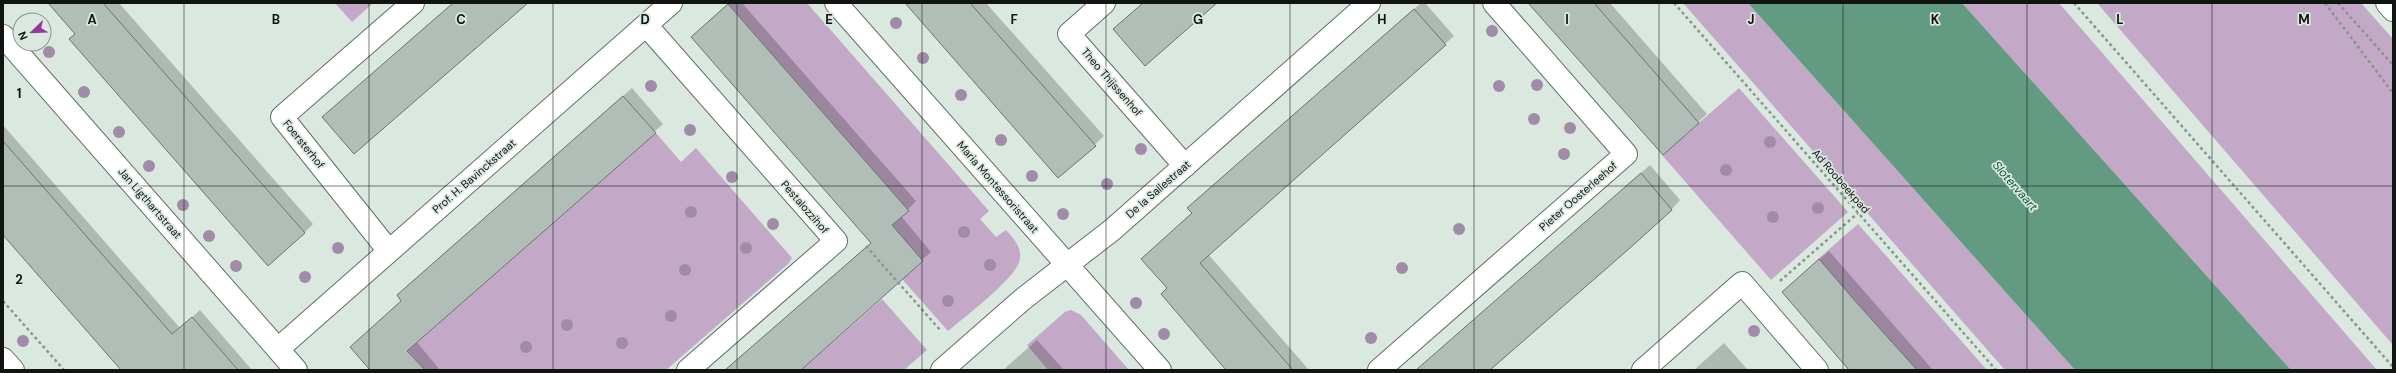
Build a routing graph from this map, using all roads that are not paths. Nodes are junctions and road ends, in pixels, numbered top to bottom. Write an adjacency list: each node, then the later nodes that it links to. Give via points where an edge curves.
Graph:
1 (413, 3): 12 (street, Foersterhof, via 282,117)
2 (671, 3): 9 (street, Prof. H. Bavinckstraat)
3 (836, 3): 13 (street, Maria Montessoristraat)
4 (1104, 3): 11 (street, Theo Thijssenhof, via 1069,34)
5 (1369, 3): 11 (street, De la Sallestraat)
6 (1494, 3): 21 (street, Pieter Oosterleehof, via 1626,154)
7 (2387, 3): 8 (street)
8 (2393, 10)
9 (646, 25): 12 (street, Prof. H. Bavinckstraat); 19 (street, Pestalozzihof, via 836,241)
10 (3, 36): 14 (street, Jan Ligthartstraat)
11 (1185, 166): 13 (street, De la Sallestraat, via 1112,230)
12 (389, 251): 14 (street, Prof. H. Bavinckstraat)
13 (1067, 265): 16 (street, De la Sallestraat, via 1023,299); 20 (street, Maria Montessoristraat)
14 (278, 349): 18 (street, Jan Ligthartstraat)
15 (3, 359): 17 (street)
16 (949, 365)
17 (13, 370)
18 (296, 370)
19 (688, 370)
20 (1160, 370)
21 (1379, 370)
22 (1643, 370): 23 (street, via 1742,283)
23 (1817, 370)

